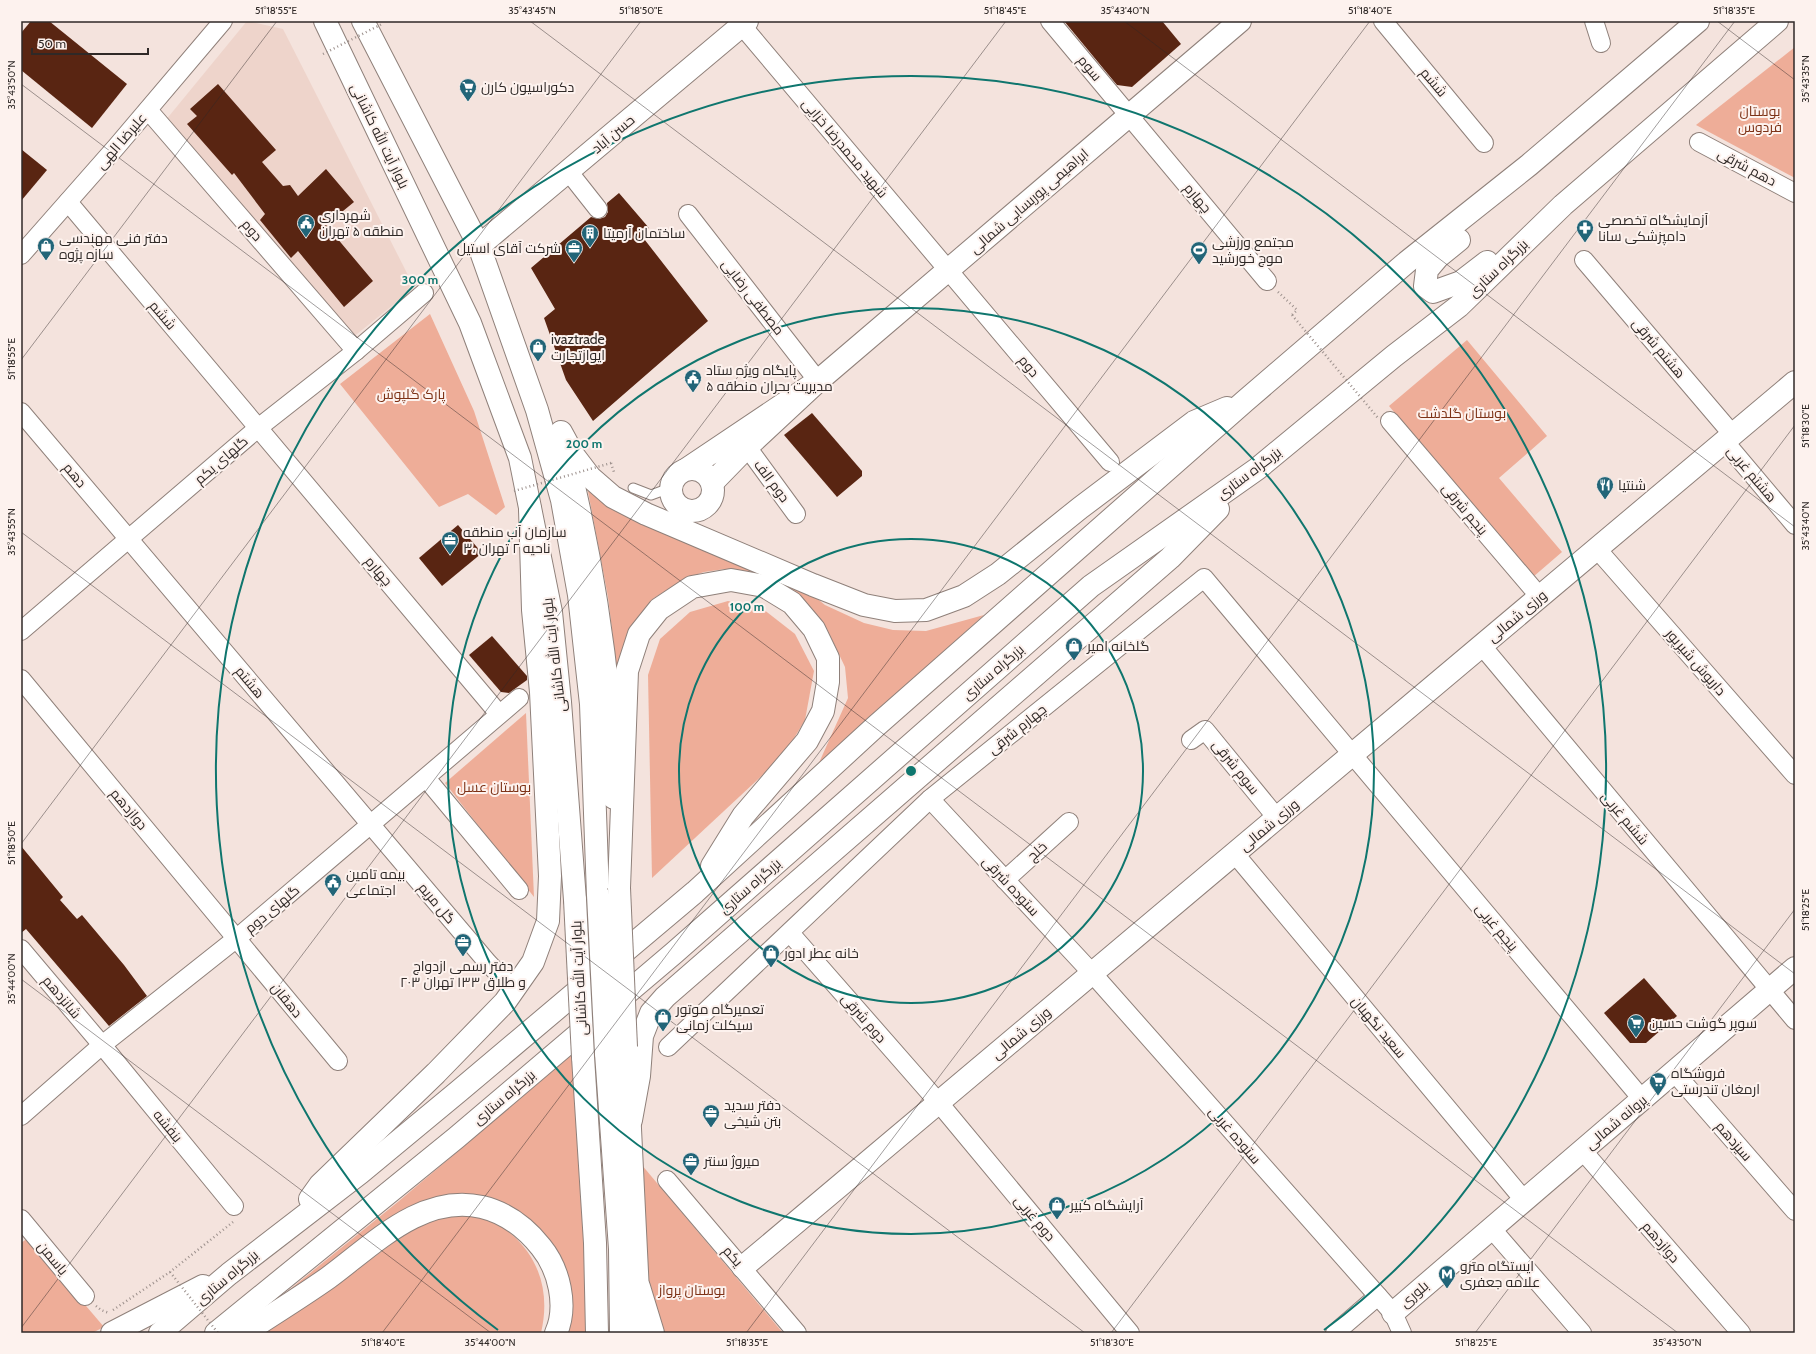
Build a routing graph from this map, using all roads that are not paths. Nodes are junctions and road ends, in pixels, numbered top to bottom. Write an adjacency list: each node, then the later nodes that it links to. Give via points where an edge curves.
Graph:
1 (325, 21): 46 (main road, بلوار آیت الله کاشانی, via 470,323 520,458)
2 (1050, 21): 13 (street, سوم)
3 (1240, 21): 13 (main road, ابراهیمی پوربسابی شمالی)
4 (1383, 21): 15 (street, ششم)
5 (1594, 21): 11 (street)
6 (1698, 21): 16 (main road, بزرگراه ستاری)
7 (1777, 21): 20 (main road, بزرگراه ستاری)
8 (223, 22): 12 (street, علیرضا الهی)
9 (372, 22): 23 (main road, بلوار آیت الله کاشانی)
10 (742, 22): 17 (main road, حسن آباد); 26 (street, شهید محمدرضا خزایی)
11 (1601, 43)
12 (148, 110): 19 (street, علیرضا الهی); 29 (street, دوم)
13 (1129, 116): 26 (main road, ابراهیمی پوربسابی شمالی); 27 (street, چهارم)
14 (1699, 142): 18 (street, دهم شرقی)
15 (1484, 143)
16 (1529, 166): 20 (main road, via 1494,212 1438,257 1427,270 1425,286 1433,292 1461,282 1513,239); 32 (main road, بزرگراه ستاری, via 1408,262)
17 (568, 171): 21 (street); 23 (main road, حسن آباد)
18 (1795, 193)
19 (68, 202): 24 (street, علیرضا الهی); 36 (street, ششم)
20 (1563, 205): 42 (main road, بزرگراه ستاری, via 1459,306)
21 (598, 209)
22 (688, 214): 30 (street, مصطفی رضایی)
23 (479, 246): 33 (main road, بلوار آیت الله کاشانی)
24 (21, 255)
25 (1584, 260): 38 (street, هشتم شرقی)
26 (948, 270): 30 (main road, ابراهیمی پوربسابی شمالی); 40 (street, دوم)
27 (1267, 281)
28 (424, 293): 29 (street, گلهای یکم)
29 (356, 351): 36 (street, گلهای یکم)
30 (818, 381): 39 (main road, ابراهیمی پوربسابی شمالی); 41 (main road, ابراهیمی پوربسابی شمالی)
31 (1795, 382): 38 (main road, ورزی شمالی)
32 (1245, 401): 37 (main road, via 1194,422 998,574 964,596 926,610 895,611 864,605 646,514 613,497 590,477); 69 (main road, بزرگراه ستاری, via 876,726)
33 (537, 410): 37 (main road); 80 (main road, بلوار آیت الله کاشانی, bridge, via 562,500 579,595 591,704 598,895)
34 (21, 412): 49 (street, دهم)
35 (1384, 419): 51 (street, پنجم شرقی)
36 (258, 428): 49 (street, گلهای یکم); 56 (street, چهارم)
37 (560, 432): 67 (main road, via 576,493 604,659 609,702)
38 (1729, 438): 48 (street, هشتم غربی); 50 (main road, ورزی شمالی)
39 (747, 447): 43 (main road, ابراهیمی پوربسابی شمالی); 47 (street, دوم الف)
40 (1110, 462)
41 (687, 469): 43 (main road, via 693,468 705,473); 45 (main road, via 675,476)
42 (1257, 469): 86 (main road, via 1170,558 665,997 651,1013 642,1036 639,1076); 103 (main road, بزرگراه ستاری, via 1091,586 674,953 456,1138)
43 (712, 483): 45 (main road, via 713,490 709,503 691,511 678,506)
44 (633, 488): 45 (lane, via 651,495)
45 (670, 488)
46 (530, 509): 75 (main road, via 533,610 541,692 550,876 548,921 533,962); 106 (main road, بلوار آیت الله کاشانی, bridge, via 551,612 560,702 575,900)
47 (796, 514)
48 (1795, 525)
49 (129, 539): 52 (street, گلهای یکم); 64 (street, هشتم)
50 (1597, 549): 51 (main road, ورزی شمالی); 59 (street, داریوش شیرپور)
51 (1540, 597): 53 (main road, ورزی شمالی)
52 (21, 631)
53 (1482, 646): 58 (main road, ورزی شمالی); 76 (street, ششم غربی)
54 (21, 679): 71 (street, دوازدهم)
55 (519, 698): 56 (street, گلهای دوم)
56 (499, 714): 60 (street, گلهای دوم)
57 (1192, 740): 62 (street, سوم شرقی, via 1205,730)
58 (1353, 754): 61 (street, چهارم شرقی, via 1204,578); 62 (main road, ورزی شمالی); 83 (street, پنجم غربی)
59 (1795, 775)
60 (426, 778): 64 (street, گلهای دوم); 68 (street)
61 (930, 799): 66 (street, ستوده شرقی); 70 (street, چهارم شرقی)
62 (1277, 818): 65 (main road, ورزی شمالی)
63 (1069, 822): 66 (street, خلج)
64 (372, 825): 71 (street, گلهای دوم); 75 (street, گل مریم, via 488,963)
65 (1234, 854): 74 (main road, ورزی شمالی); 89 (street, سعید نگهبان)
66 (1005, 880): 74 (street, ستوده شرقی)
67 (619, 888): 69 (main road, via 627,671 639,634 659,609 692,587 731,580 764,586 792,603 814,629 828,658 828,682 823,711 807,741 743,816); 80 (main road, bridge)
68 (519, 890)
69 (695, 892): 94 (main road, بزرگراه ستاری, via 454,1096)
70 (790, 933): 79 (street, چهارم شرقی); 84 (street, دوم شرقی)
71 (237, 938): 78 (street, گلهای دوم); 81 (street, دهقان)
72 (21, 949): 78 (street, شانزدهم)
73 (1795, 968): 76 (main road, پروانه شمالی)
74 (1092, 973): 84 (main road, ورزی شمالی); 99 (street, ستوده غربی)
75 (514, 990): 94 (main road, via 436,1073 320,1185)
76 (1769, 990): 77 (street, ششم غربی); 82 (main road, پروانه شمالی)
77 (1795, 1020)
78 (102, 1045): 85 (street, گلهای دوم); 90 (street, بنفشه)
79 (668, 1047)
80 (616, 1050): 86 (main road); 107 (main road, بلوار آیت الله کاشانی)
81 (338, 1061)
82 (1674, 1072): 83 (main road, پروانه شمالی); 91 (street, سیزدهم)
83 (1642, 1099): 87 (main road, پروانه شمالی)
84 (939, 1103): 95 (main road, ورزی شمالی); 111 (street, دوم غربی)
85 (21, 1116)
86 (631, 1120): 97 (main road)
87 (1582, 1150): 89 (main road, پروانه شمالی); 114 (street, دوازدهم)
88 (667, 1180): 95 (street, یکم)
89 (1524, 1200): 93 (main road, پروانه شمالی)
90 (234, 1206)
91 (1795, 1211)
92 (21, 1219): 98 (street, یاسمن)
93 (1491, 1228): 100 (main road, بلوری); 113 (street)
94 (286, 1229): 96 (main road, بزرگراه ستاری)
95 (743, 1268): 110 (street, یکم)
96 (229, 1274): 101 (main road); 102 (main road, بزرگراه ستاری)
97 (639, 1286): 108 (main road); 109 (main road)
98 (85, 1296)
99 (1378, 1296): 100 (street, ستوده غربی); 112 (street)
100 (1401, 1327)
101 (112, 1333)
102 (160, 1333)
103 (217, 1333)
104 (244, 1333): 105 (main road, via 327,1279 415,1216 437,1207 457,1204 494,1210 513,1219 546,1252 556,1272 560,1290 561,1310)
105 (556, 1333)
106 (597, 1333)
107 (621, 1333)
108 (640, 1333)
109 (653, 1333)
110 (797, 1333)
111 (1130, 1333)
112 (1335, 1333)
113 (1582, 1333)
114 (1741, 1333)

